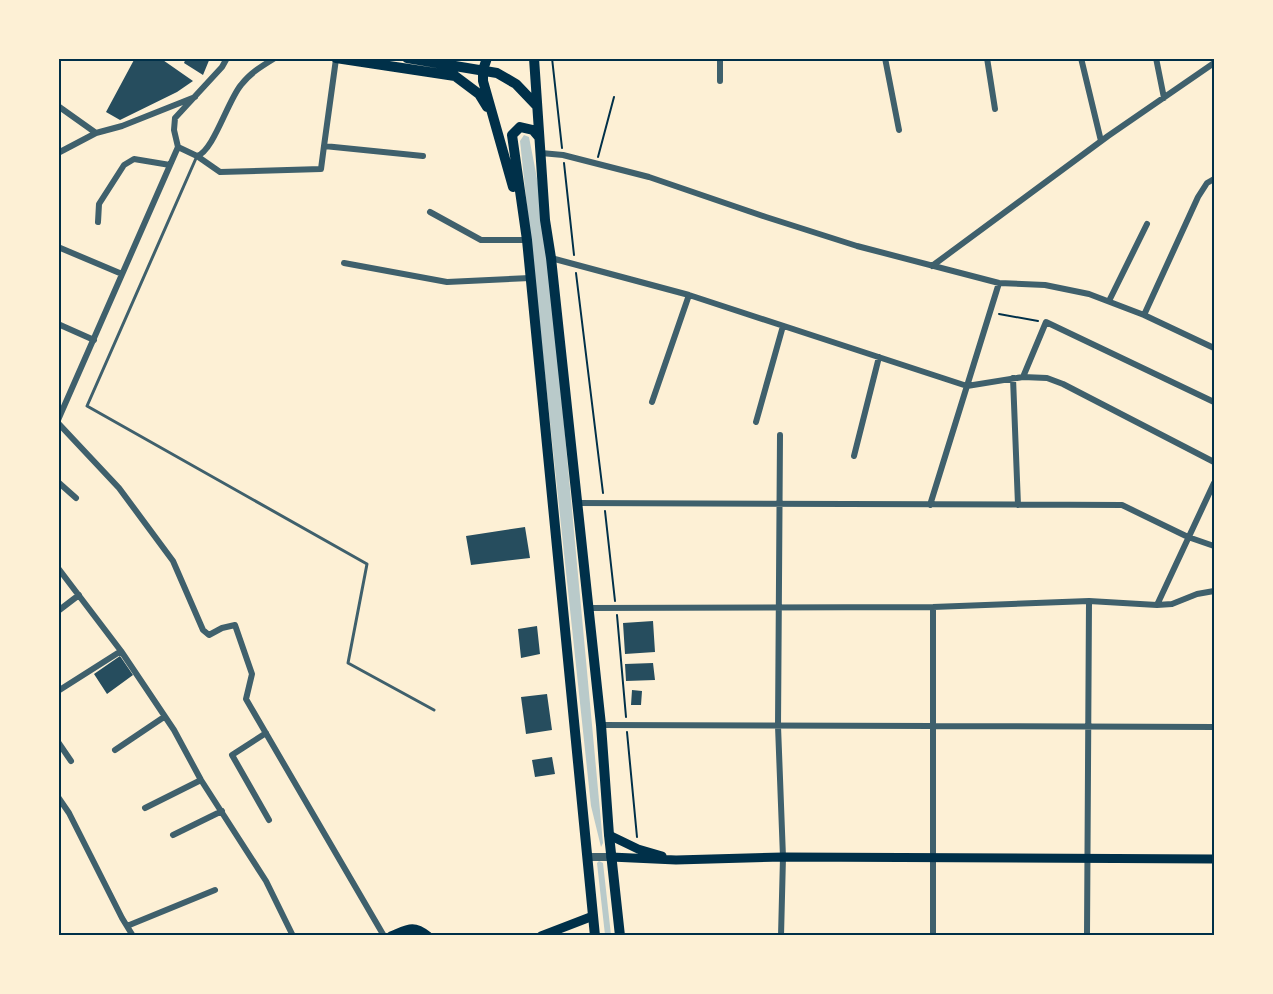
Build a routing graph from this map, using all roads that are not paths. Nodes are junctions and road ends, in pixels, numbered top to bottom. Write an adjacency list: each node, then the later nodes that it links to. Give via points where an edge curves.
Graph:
1 (228, 58): 15 (street)
2 (274, 58): 29 (street, via 242,83 207,150)
3 (336, 58): 20 (main road, via 455,76 479,94); 25 (street)
4 (407, 58): 13 (main road)
5 (487, 58): 13 (main road)
6 (534, 58): 18 (main road)
7 (720, 58): 14 (street)
8 (885, 58): 21 (street)
9 (987, 58): 19 (street)
10 (1081, 58): 24 (street)
11 (1156, 58): 16 (street)
12 (1215, 63): 16 (street)
13 (483, 70): 18 (main road, via 516,84); 20 (main road)
14 (720, 81)
15 (195, 97): 22 (street); 26 (street, via 175,118)
16 (1164, 98): 24 (street)
17 (58, 106): 22 (street)
18 (537, 106): 23 (main road)
19 (995, 109)
20 (496, 120): 36 (main road)
21 (899, 130)
22 (96, 133): 27 (street)
23 (539, 137): 28 (main road); 36 (main road, via 528,127 520,127 512,135)
24 (1101, 141): 40 (street)
25 (324, 146): 29 (street, via 321,169 220,172); 30 (street)
26 (178, 147): 29 (street); 31 (street)
27 (58, 153)
28 (541, 153): 38 (main road); 40 (street, via 596,162 650,177 857,246)
29 (197, 156): 82 (lane, via 87,406 367,564 348,663)
30 (423, 156)
31 (170, 165): 34 (street, via 134,159 124,165 99,204); 41 (street)
32 (1215, 179): 46 (street, via 1207,183 1198,197)
33 (430, 212): 36 (street, via 480,240)
34 (98, 222)
35 (1147, 224): 45 (street)
36 (526, 240): 42 (main road)
37 (58, 247): 41 (street)
38 (551, 258): 44 (street); 65 (main road)
39 (344, 263): 42 (street, via 447,282)
40 (932, 266): 43 (street)
41 (122, 274): 49 (street)
42 (530, 278): 100 (main road)
43 (999, 283): 45 (street, via 1045,285); 54 (street)
44 (689, 295): 48 (street); 55 (street)
45 (1109, 302): 46 (street)
46 (1144, 315): 50 (street)
47 (58, 324): 49 (street)
48 (783, 326): 51 (street); 58 (street)
49 (94, 340): 57 (street)
50 (1215, 348)
51 (879, 357): 54 (street); 60 (street)
52 (1023, 377): 53 (street); 56 (street, via 1046,322); 61 (street, via 1047,378 1063,384)
53 (1013, 378): 54 (street); 68 (street)
54 (967, 386): 67 (street)
55 (652, 402)
56 (1215, 402)
57 (58, 422): 89 (street, via 119,488 173,561 203,630 209,635 235,625 252,674 246,699)
58 (756, 422)
59 (780, 435): 66 (street)
60 (854, 456)
61 (1215, 462)
62 (58, 482): 64 (street)
63 (1215, 483): 69 (street)
64 (76, 498)
65 (577, 503): 66 (street); 78 (main road)
66 (780, 504): 67 (street); 76 (street)
67 (930, 505): 68 (street)
68 (1018, 505): 69 (street, via 1122,505)
69 (1188, 537): 70 (street); 75 (street)
70 (1215, 546)
71 (58, 568): 73 (street)
72 (1215, 591): 75 (street)
73 (79, 595): 79 (street); 80 (street)
74 (1089, 601): 75 (street); 77 (street); 87 (street)
75 (1157, 605)
76 (779, 606): 77 (street); 78 (street); 85 (street)
77 (933, 607): 86 (street)
78 (588, 608): 84 (main road)
79 (58, 611)
80 (121, 651): 81 (street); 83 (street)
81 (58, 691)
82 (434, 710)
83 (164, 717): 91 (street); 93 (street)
84 (601, 725): 85 (street); 99 (main road)
85 (778, 726): 86 (street); 102 (street)
86 (933, 727): 87 (street); 103 (street)
87 (1088, 727): 88 (street); 104 (street)
88 (1215, 727)
89 (266, 733): 97 (street, via 232,755); 112 (street)
90 (58, 742): 92 (street)
91 (115, 750)
92 (71, 761)
93 (201, 780): 95 (street); 96 (street)
94 (58, 797): 109 (street)
95 (145, 808)
96 (222, 811): 98 (street); 111 (street, via 266,881)
97 (269, 820)
98 (172, 835)
99 (609, 835): 101 (main road); 106 (main road)
100 (587, 857): 101 (street); 108 (main road)
101 (611, 857): 106 (main road); 117 (main road)
102 (783, 857): 103 (main road); 106 (main road); 118 (street)
103 (933, 857): 104 (main road); 119 (street)
104 (1087, 857): 105 (main road); 120 (street)
105 (1215, 859)
106 (676, 860)
107 (214, 890): 109 (street)
108 (593, 916): 115 (main road); 116 (main road)
109 (127, 926): 110 (street)
110 (133, 936)
111 (293, 936)
112 (384, 936)
113 (391, 936): 114 (main road, via 414,928)
114 (428, 936)
115 (541, 936)
116 (596, 936)
117 (620, 936)
118 (781, 936)
119 (933, 936)
120 (1087, 936)

